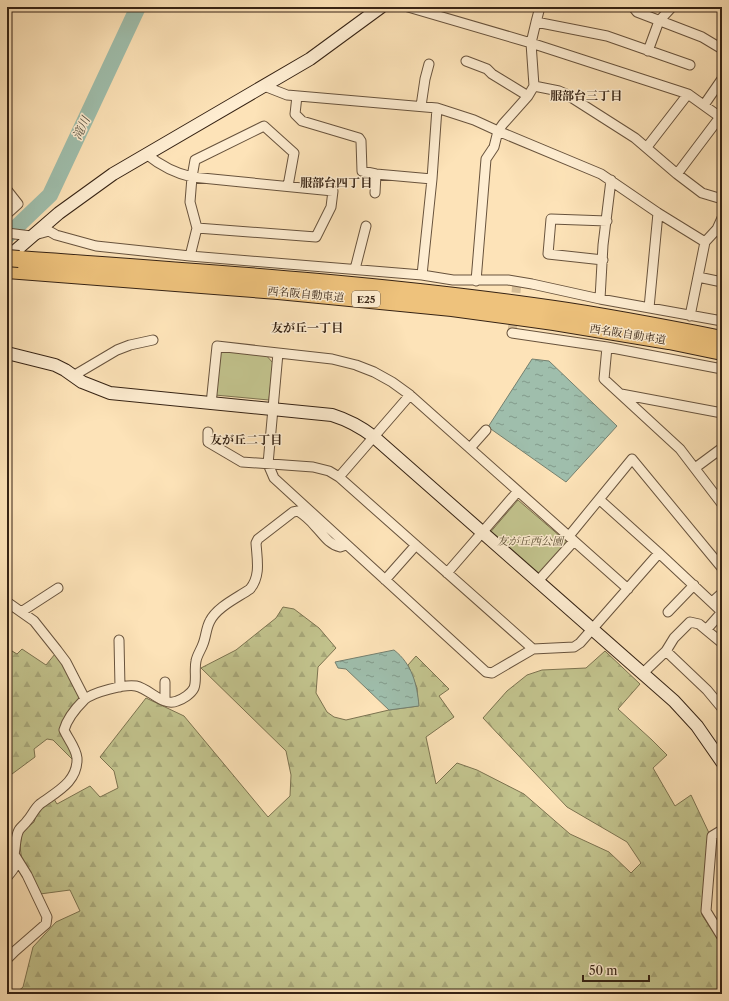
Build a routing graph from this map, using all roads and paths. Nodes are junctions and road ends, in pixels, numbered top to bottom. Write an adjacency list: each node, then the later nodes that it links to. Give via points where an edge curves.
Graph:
1 (381, 7): 15 (street, via 310,59)
2 (408, 7): 8 (street)
3 (540, 7): 7 (street)
4 (633, 7): 6 (street, via 637,12)
5 (672, 7): 6 (street)
6 (660, 21): 9 (street, via 702,37); 10 (street)
7 (536, 22): 8 (street); 10 (street, via 608,36)
8 (531, 44): 16 (street); 17 (street)
9 (722, 49)
10 (648, 51): 13 (street)
11 (466, 61): 19 (street, via 486,69)
12 (429, 64): 21 (street)
13 (690, 65)
14 (722, 79): 20 (street)
15 (264, 86): 18 (street); 25 (street)
16 (534, 86): 19 (street); 24 (street, via 566,94)
17 (688, 94): 20 (street); 24 (street)
18 (297, 96): 21 (street); 26 (street, via 295,114 302,121 359,138 362,171)
19 (528, 96): 23 (street)
20 (704, 105): 27 (street, via 720,117)
21 (421, 106): 22 (street)
22 (437, 108): 23 (street, via 474,120); 29 (street)
23 (498, 132): 30 (street, via 602,174); 52 (street, via 494,147 486,160)
24 (647, 147): 27 (street)
25 (146, 154): 28 (street, via 172,172); 43 (street, via 82,195)
26 (376, 174): 29 (street); 33 (street)
27 (677, 174): 34 (street, via 702,193)
28 (192, 177): 31 (street); 31 (street, via 195,160 264,126 294,152); 40 (street, via 190,202)
29 (432, 179): 50 (street)
30 (611, 180): 35 (street); 38 (street)
31 (288, 186): 40 (street, via 333,191 331,207 316,237)
32 (7, 190): 36 (street, via 18,204)
33 (375, 193)
34 (722, 199)
35 (658, 213): 44 (street); 55 (street)
36 (7, 214)
37 (722, 218): 41 (street)
38 (606, 221): 47 (street); 47 (street, via 551,219 548,254)
39 (366, 226): 48 (street)
40 (197, 228): 45 (street)
41 (719, 230): 44 (street)
42 (10, 234): 43 (street)
43 (31, 236): 45 (street, via 49,231 96,246); 46 (street)
44 (705, 242): 51 (street)
45 (190, 256): 48 (street)
46 (11, 258): 59 (highway, 西名阪自動車道 / E25, via 278,278 438,294 554,309)
47 (603, 260): 54 (street)
48 (355, 269): 50 (street)
49 (7, 270): 62 (highway, 西名阪自動車道 / E25, via 436,307 554,322)
50 (422, 275): 52 (street)
51 (698, 277): 53 (street); 56 (street)
52 (476, 281): 54 (street, via 508,280)
53 (722, 282)
54 (600, 300): 55 (street)
55 (649, 308): 56 (street)
56 (690, 316): 57 (street)
57 (722, 321)
58 (512, 334): 61 (street)
59 (722, 339)
60 (153, 340): 66 (street, via 117,350)
61 (607, 347): 65 (street); 67 (street, via 604,379)
62 (722, 352)
63 (7, 353): 66 (street, via 55,365)
64 (278, 353): 68 (street, via 332,359 356,365 374,372); 69 (street, via 217,346); 70 (street)
65 (722, 369)
66 (73, 376): 69 (street, via 110,393)
67 (621, 394): 71 (street); 78 (street, via 680,449)
68 (410, 395): 74 (street); 75 (street)
69 (211, 404): 70 (street)
70 (272, 409): 74 (street, via 332,415 353,423); 77 (street)
71 (722, 413)
72 (486, 430): 75 (street)
73 (208, 432): 77 (street, via 208,442 242,462)
74 (374, 436): 79 (street); 83 (street)
75 (470, 448): 80 (street)
76 (722, 448): 78 (street)
77 (268, 464): 79 (street, via 313,468); 85 (street, via 274,478)
78 (695, 468): 82 (street)
79 (339, 477): 86 (street)
80 (518, 491): 83 (street); 84 (street)
81 (600, 500): 84 (street); 87 (street); 88 (street, via 632,459)
82 (722, 504)
83 (482, 532): 89 (street); 91 (street)
84 (571, 539): 91 (street); 94 (street)
85 (346, 545): 90 (street); 111 (street, via 340,547 331,544 298,511 293,512 258,539 257,576 254,584 214,614 209,622 204,644 196,659 194,689 177,702)
86 (416, 545): 89 (street); 90 (street)
87 (659, 553): 92 (street); 94 (street)
88 (722, 568)
89 (447, 573): 105 (street)
90 (385, 580): 105 (street, via 486,672 492,673)
91 (538, 582): 101 (street)
92 (694, 585): 97 (street); 99 (street)
93 (58, 588): 98 (street)
94 (628, 589): 101 (street)
95 (722, 593): 97 (street)
96 (7, 602): 98 (street)
97 (712, 602): 100 (street)
98 (21, 612): 110 (street, via 34,621 66,662)
99 (668, 612)
100 (722, 612): 102 (street)
101 (592, 629): 105 (street, via 574,647); 107 (street)
102 (706, 630): 104 (street); 106 (street, via 699,624 690,622 674,638)
103 (118, 640): 109 (street)
104 (722, 643)
105 (533, 649)
106 (666, 651): 107 (street); 112 (street)
107 (643, 673): 113 (street, via 693,720)
108 (166, 682): 111 (street)
109 (120, 687): 110 (street); 111 (street, via 135,686)
110 (85, 699): 115 (street, via 66,722 64,730 76,753 76,767 64,788 34,810 20,829)
111 (165, 701)
112 (722, 708)
113 (722, 762)
114 (722, 830): 117 (street, via 712,836 706,911)
115 (12, 854): 116 (street, via 16,865); 118 (street, via 32,885 47,922)
116 (7, 877)
117 (722, 937)
118 (7, 959)

